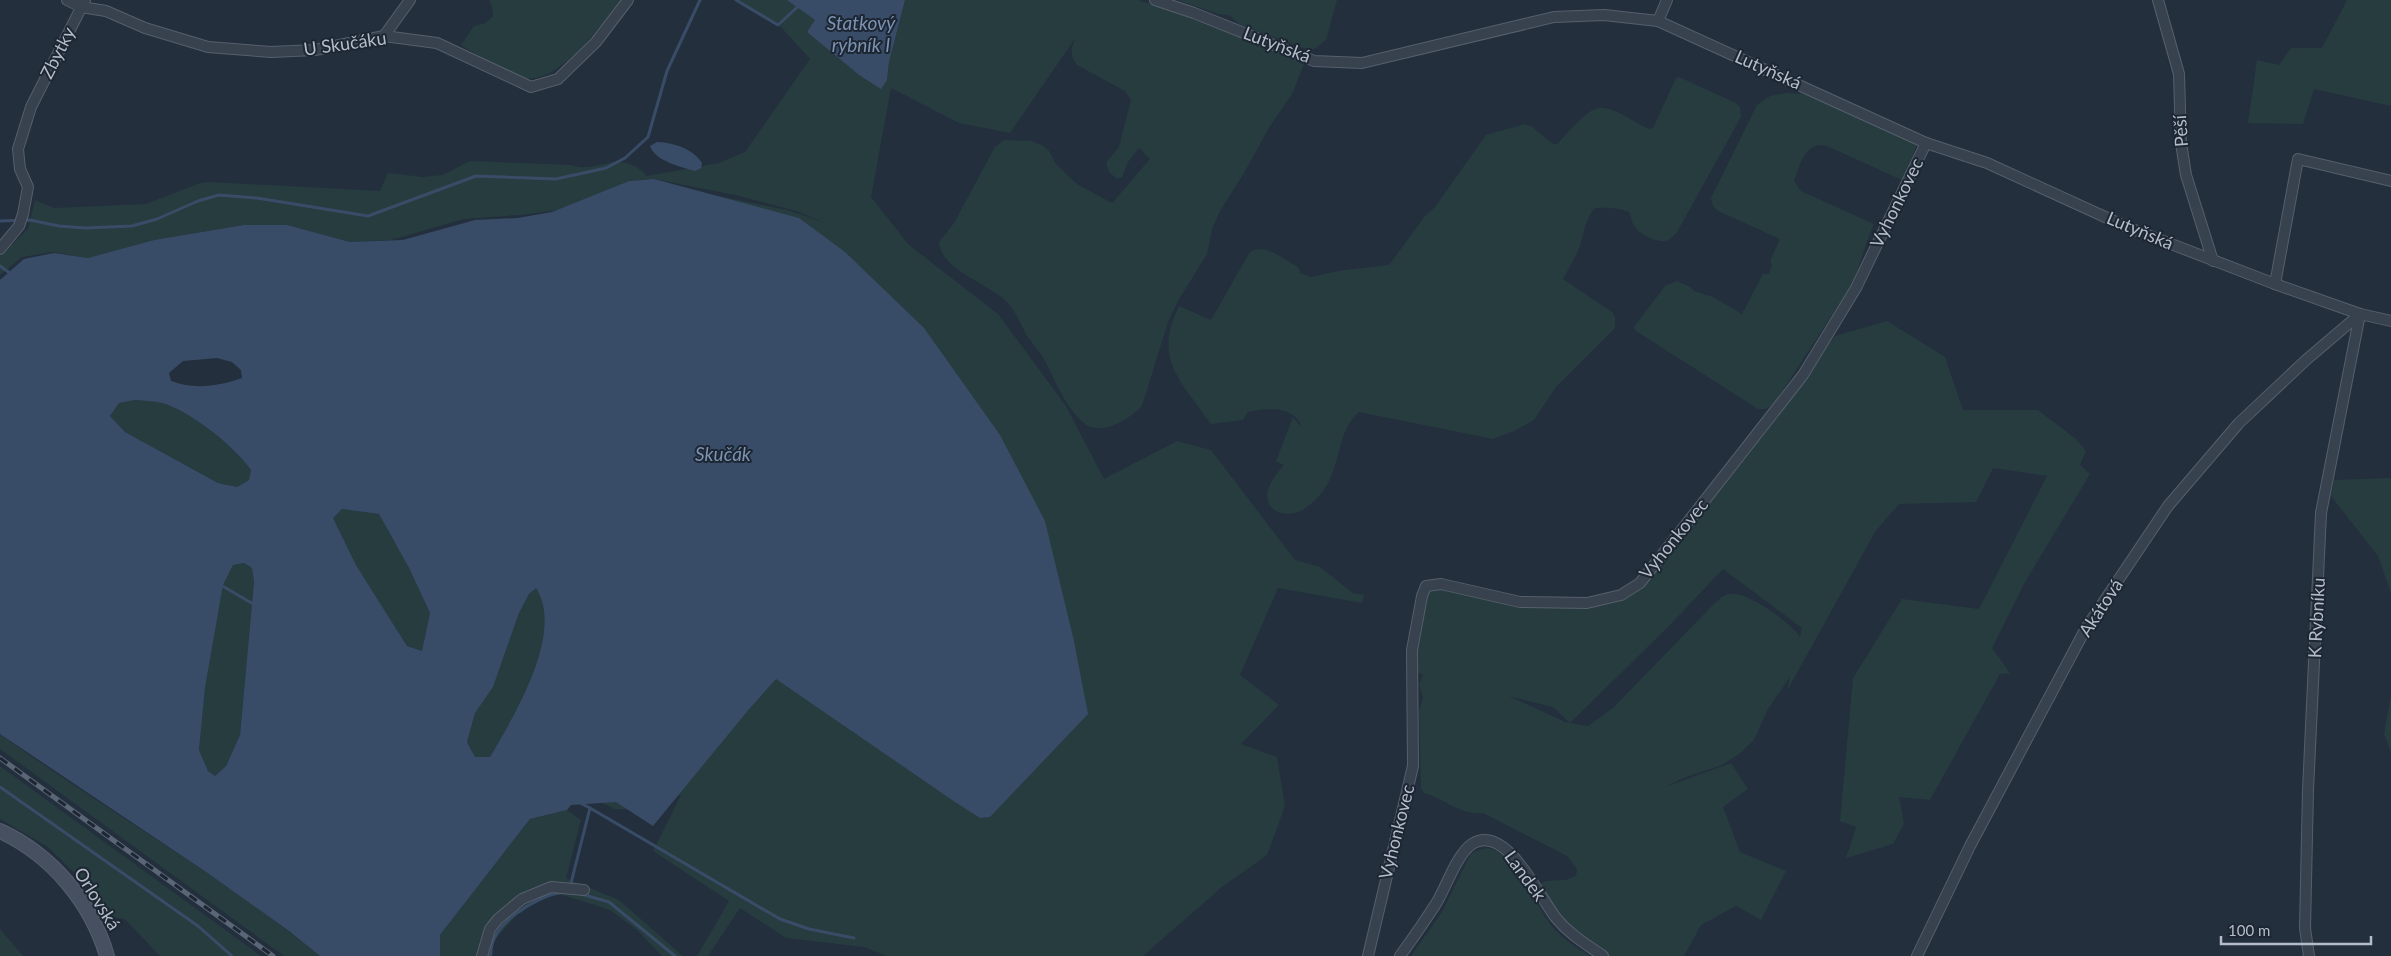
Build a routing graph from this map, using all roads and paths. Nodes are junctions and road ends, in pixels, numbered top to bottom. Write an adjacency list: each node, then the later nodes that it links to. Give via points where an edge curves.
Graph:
1 (68, 0): 7 (street, U Skučáku)
2 (410, 0): 9 (street)
3 (628, 0): 9 (street, U Skučáku, via 596,42 558,79 531,87 438,43)
4 (1155, 0): 8 (street, Lutyňská, via 1314,61 1362,63 1554,17 1604,15)
5 (1667, 0): 8 (street)
6 (2158, 0): 13 (street, Pěší, via 2179,74 2181,143 2186,175)
7 (83, 3): 9 (street, U Skučáku, via 145,28 208,48 271,52 315,50); 12 (street, Zbytky, via 31,107 18,149 20,169 28,188 23,214 19,226)
8 (1658, 20): 10 (street, Lutyňská)
9 (384, 36)
10 (1926, 143): 13 (street, Lutyňská, via 1988,163 2127,227); 21 (street, Vyhonkovec, via 1856,288 1803,375 1640,582 1621,595 1587,602 1520,602 1441,584 1426,586 1412,650 1413,766)
11 (2391, 182): 14 (street, via 2298,159)
12 (0, 249)
13 (2213, 261): 14 (street, Lutyňská)
14 (2275, 284): 15 (street, Lutyňská)
15 (2360, 314): 16 (street); 24 (street, Akátová, via 2239,423 2168,506 2086,628 1970,846); 25 (street, K Rybníku, via 2322,513 2308,790 2305,928)
16 (2391, 321)
17 (0, 831): 19 (main road, Orlovská, via 40,857 67,880 100,933)
18 (580, 890): 20 (street, via 551,887 535,892 510,908 490,929)
19 (108, 956)
20 (482, 956)
21 (1368, 956)
22 (1400, 956): 23 (street, Landek, via 1438,901 1463,855 1473,844 1486,841 1502,845 1571,935)
23 (1603, 956)
24 (1917, 956)
25 (2309, 956)

